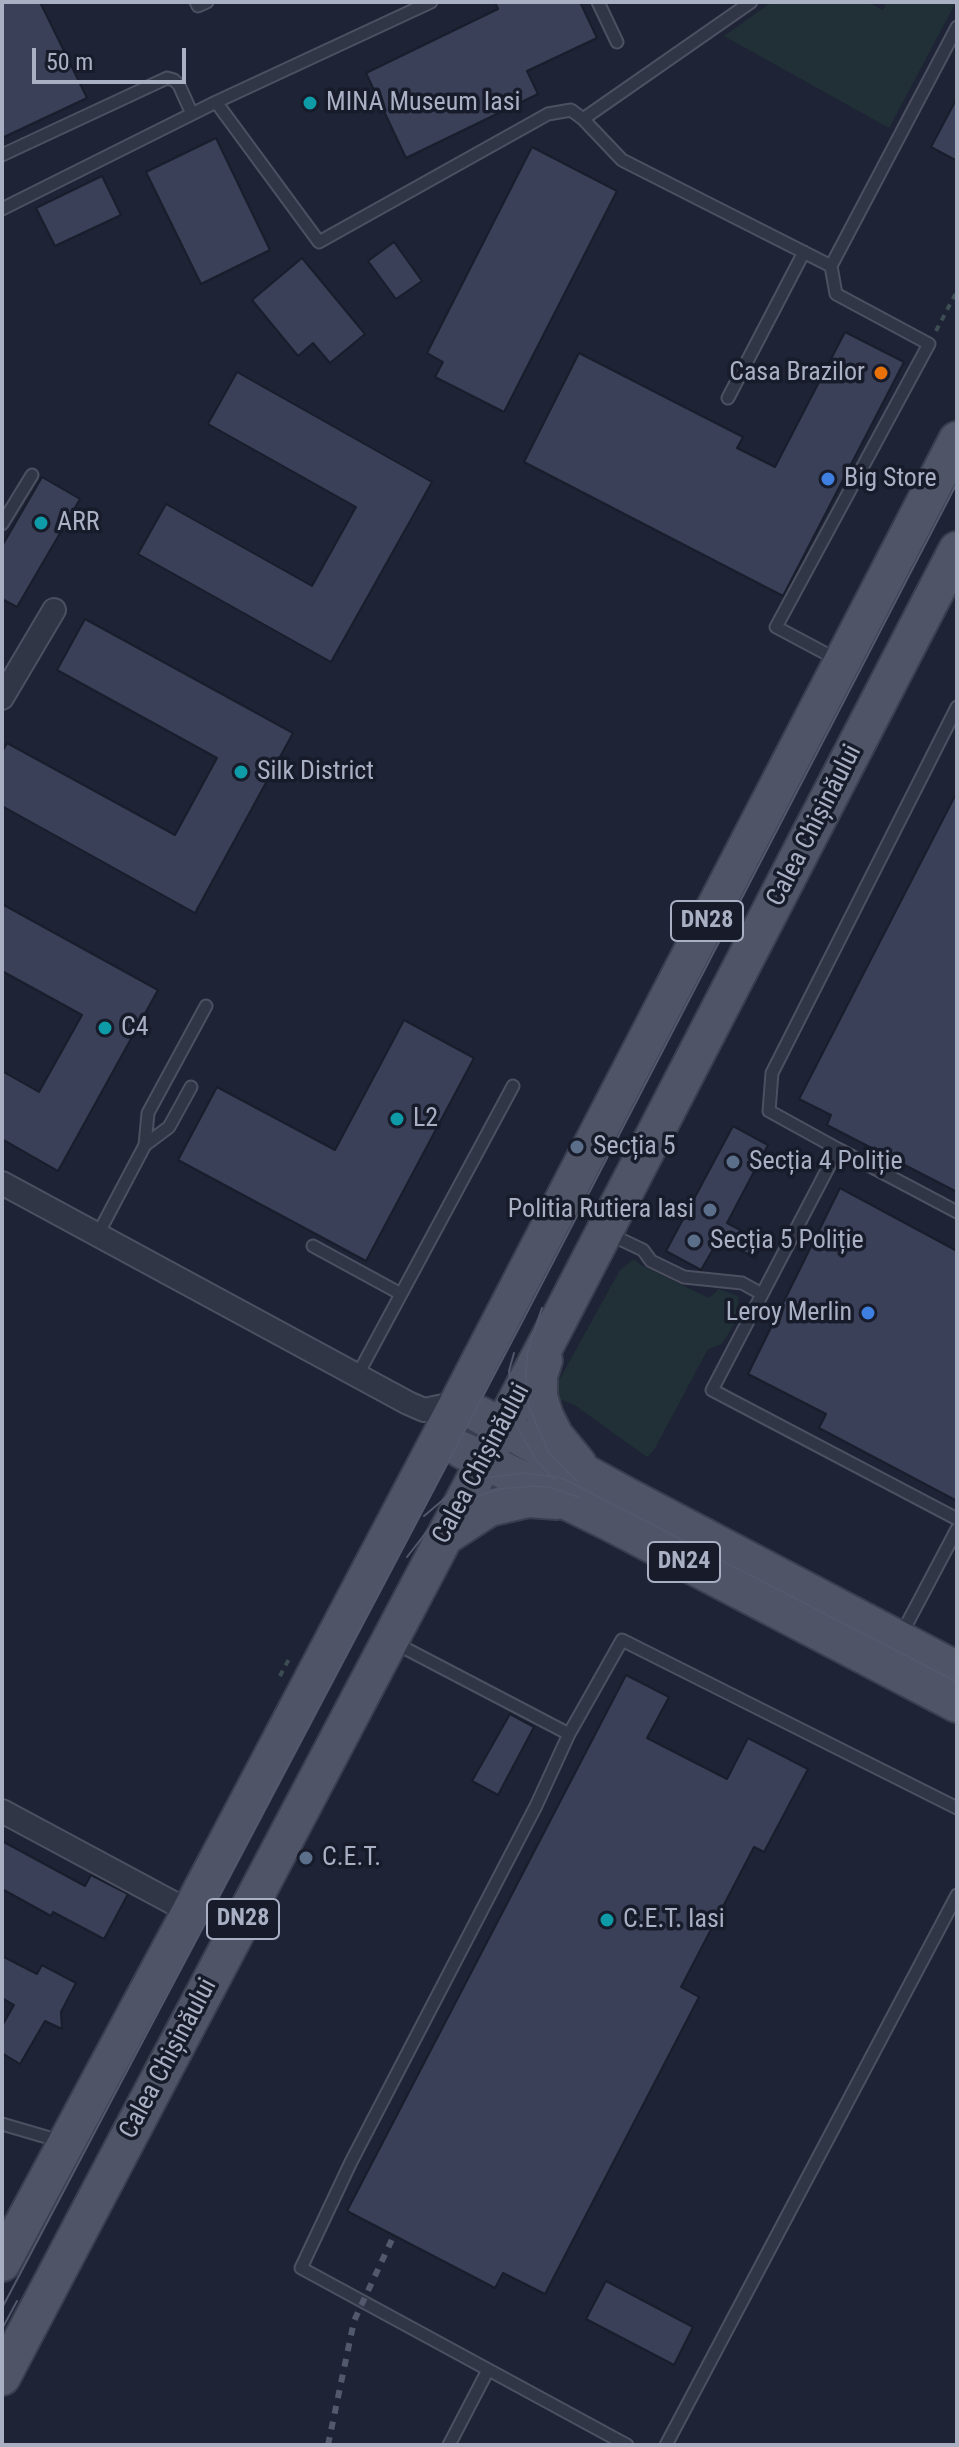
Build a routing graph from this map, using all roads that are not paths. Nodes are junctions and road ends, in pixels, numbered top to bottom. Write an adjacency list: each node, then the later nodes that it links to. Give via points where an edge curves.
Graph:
1 (196, 2): 2 (lane)
2 (207, 2)
3 (431, 2): 8 (lane)
4 (598, 2): 7 (lane)
5 (751, 2): 10 (lane)
6 (957, 27): 14 (lane)
7 (617, 42)
8 (216, 102): 9 (lane); 10 (lane, via 319,242 548,114 571,110)
9 (192, 114): 11 (lane, via 179,85 167,78); 12 (lane)
10 (583, 119): 13 (lane, via 622,160)
11 (2, 155)
12 (2, 209)
13 (804, 252): 14 (lane); 15 (lane)
14 (831, 266): 21 (lane, via 836,294 929,344 776,627)
15 (728, 398)
16 (957, 440): 21 (main road, Calea Chișinăului / DN28)
17 (32, 475): 18 (lane)
18 (2, 524)
19 (957, 550): 31 (main road, Calea Chișinăului / DN28)
20 (54, 610): 22 (street)
21 (841, 662): 38 (main road, Calea Chișinăului / DN28)
22 (2, 698)
23 (957, 707): 28 (lane, via 772,1073 769,1111)
24 (206, 1006): 27 (lane, via 148,1113)
25 (513, 1086): 34 (lane)
26 (191, 1087): 27 (lane, via 169,1127)
27 (145, 1145): 32 (lane)
28 (838, 1149): 30 (lane); 35 (lane)
29 (2, 1183): 32 (street)
30 (957, 1212)
31 (603, 1231): 35 (lane, via 684,1277 742,1283); 36 (main road, Calea Chișinăului / DN28)
32 (98, 1234): 37 (street)
33 (313, 1246): 34 (lane)
34 (401, 1294): 37 (lane)
35 (762, 1294): 42 (lane, via 712,1390)
36 (554, 1329): 39 (main road, Calea Chișinăului / DN28); 41 (main road, via 539,1376 539,1397)
37 (357, 1376): 38 (street)
38 (441, 1417): 39 (main road, DN24); 40 (main road, DN24); 53 (main road, Calea Chișinăului / DN28)
39 (502, 1427): 40 (main road, Calea Chișinăului / DN28); 41 (main road, DN24)
40 (484, 1461): 41 (main road, DN24); 44 (main road, Calea Chișinăului / DN28)
41 (579, 1489): 44 (main road, via 489,1508); 46 (main road, DN24)
42 (957, 1519)
43 (957, 1529): 46 (lane)
44 (442, 1539): 45 (main road, Calea Chișinăului / DN28)
45 (388, 1640): 49 (lane); 58 (main road, Calea Chișinăului / DN28)
46 (891, 1653): 47 (main road, DN24); 48 (main road, DN24)
47 (957, 1670)
48 (957, 1704)
49 (569, 1734): 50 (lane, via 622,1640); 57 (lane, via 301,2268)
50 (957, 1808)
51 (2, 1811): 53 (street)
52 (957, 1895): 61 (lane)
53 (190, 1912): 55 (main road, Calea Chișinăului / DN28)
54 (2, 2124): 55 (lane)
55 (65, 2142): 56 (main road, Calea Chișinăului / DN28)
56 (3, 2256)
57 (487, 2372): 59 (lane); 60 (lane)
58 (2, 2377)
59 (449, 2445)
60 (627, 2445)
61 (666, 2445)

